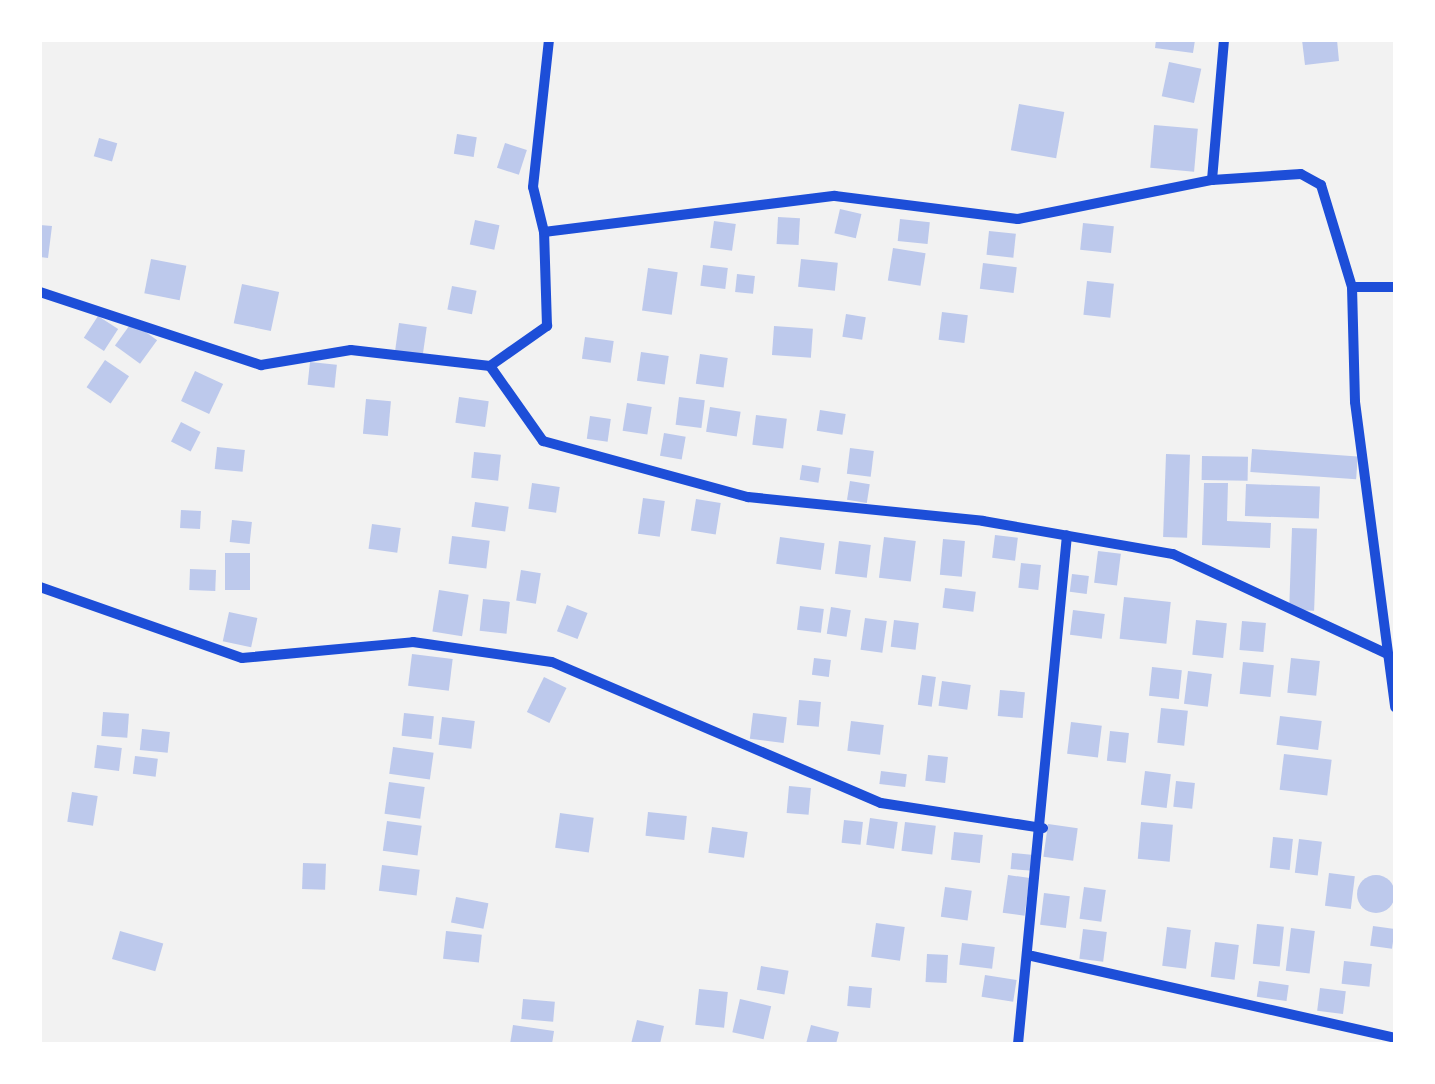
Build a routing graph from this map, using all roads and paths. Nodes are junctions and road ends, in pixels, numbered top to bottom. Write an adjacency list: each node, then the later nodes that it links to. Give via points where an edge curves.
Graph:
1 (550, 40): 4 (street, via 533,187)
2 (1224, 40): 3 (street)
3 (1212, 180): 4 (street, via 1018,219 835,196); 6 (street, via 1301,174 1321,185)
4 (544, 232): 8 (street, via 547,326)
5 (1395, 286): 6 (street)
6 (1352, 287): 11 (street, via 1355,402)
7 (40, 292): 8 (street, via 262,365 351,350)
8 (490, 366): 9 (street, via 542,441 748,497)
9 (1067, 535): 11 (street, via 1174,554); 14 (street)
10 (40, 587): 14 (street, via 242,658 413,642 523,656 640,694 881,803)
11 (1387, 654): 12 (street)
12 (1393, 685): 13 (street)
13 (1395, 707)
14 (1043, 828): 15 (street)
15 (1032, 956): 16 (street); 17 (street)
16 (1395, 1038)
17 (1018, 1044)

